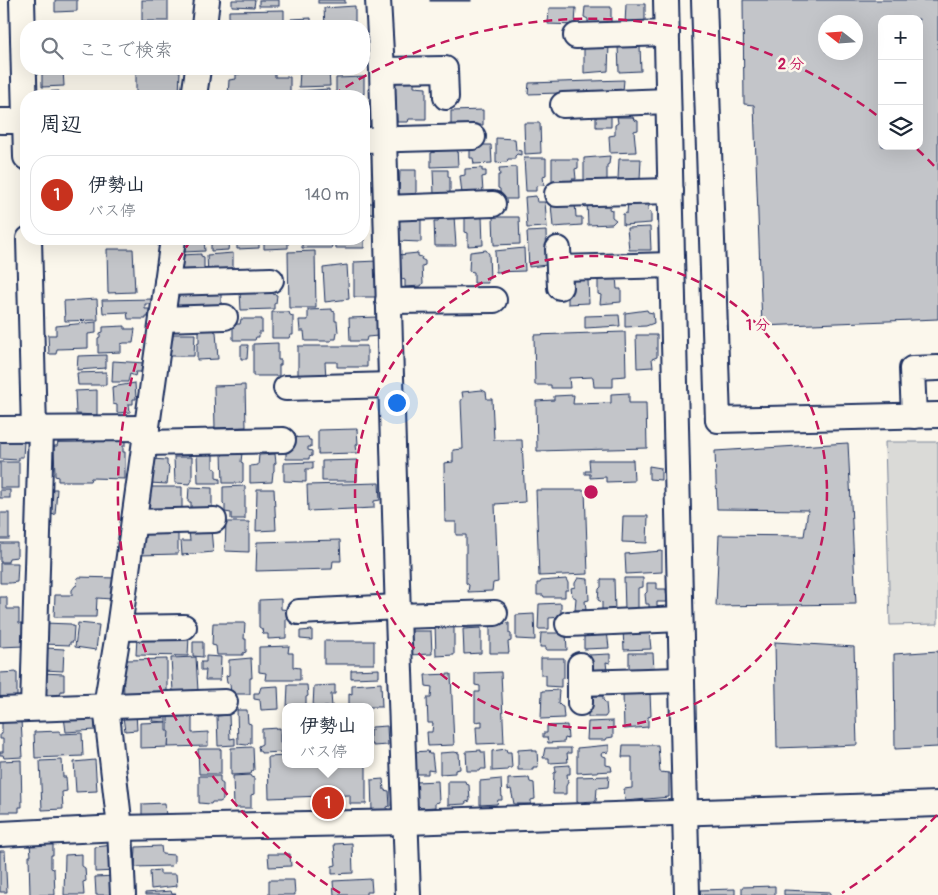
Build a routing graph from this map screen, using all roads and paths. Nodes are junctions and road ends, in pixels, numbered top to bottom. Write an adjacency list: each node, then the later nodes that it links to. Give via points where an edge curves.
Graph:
1 (22, 0): 6 (street)
2 (208, 0): 7 (street)
3 (378, 0): 10 (street)
4 (666, 0): 8 (street)
5 (704, 0): 40 (street, via 718,420)
6 (23, 20)
7 (205, 20)
8 (667, 33): 9 (street); 16 (street)
9 (576, 36)
10 (382, 70): 15 (street, via 445,69); 21 (street)
11 (24, 75): 13 (street)
12 (197, 75): 14 (street)
13 (25, 90)
14 (195, 90)
15 (446, 97)
16 (668, 101): 17 (street); 22 (street)
17 (563, 105)
18 (0, 121): 19 (street)
19 (20, 123)
20 (473, 137): 21 (street)
21 (374, 139): 25 (street)
22 (670, 190): 23 (street); 28 (street)
23 (557, 194)
24 (493, 204): 25 (street)
25 (386, 208): 33 (street)
26 (29, 245): 42 (street)
27 (173, 245): 31 (street)
28 (672, 265): 29 (street); 50 (street)
29 (559, 268)
30 (271, 280): 31 (street)
31 (167, 283): 35 (street)
32 (494, 300): 33 (street)
33 (388, 301): 37 (street)
34 (225, 317): 35 (street)
35 (162, 319): 43 (street)
36 (938, 368): 40 (street, via 912,369)
37 (391, 385): 38 (street); 48 (street)
38 (286, 388)
39 (938, 415): 40 (street)
40 (914, 416)
41 (0, 429): 42 (street)
42 (37, 429): 43 (street); 58 (street)
43 (146, 436): 44 (street, via 251,451); 46 (street)
44 (283, 440)
45 (214, 520): 46 (street)
46 (134, 522): 53 (street)
47 (299, 612): 48 (street)
48 (398, 612): 49 (street); 62 (street)
49 (494, 613)
50 (680, 619): 51 (street); 54 (street)
51 (568, 624)
52 (184, 627): 53 (street)
53 (119, 628): 57 (street)
54 (681, 680): 55 (street); 61 (street)
55 (580, 684)
56 (225, 702): 57 (street)
57 (106, 706): 58 (street); 63 (street)
58 (33, 708): 59 (street)
59 (0, 710)
60 (938, 804): 61 (street)
61 (685, 813): 62 (street); 67 (street)
62 (406, 822): 63 (street); 66 (street)
63 (120, 828): 64 (street); 65 (street)
64 (0, 834)
65 (123, 895)
66 (408, 895)
67 (687, 895)

